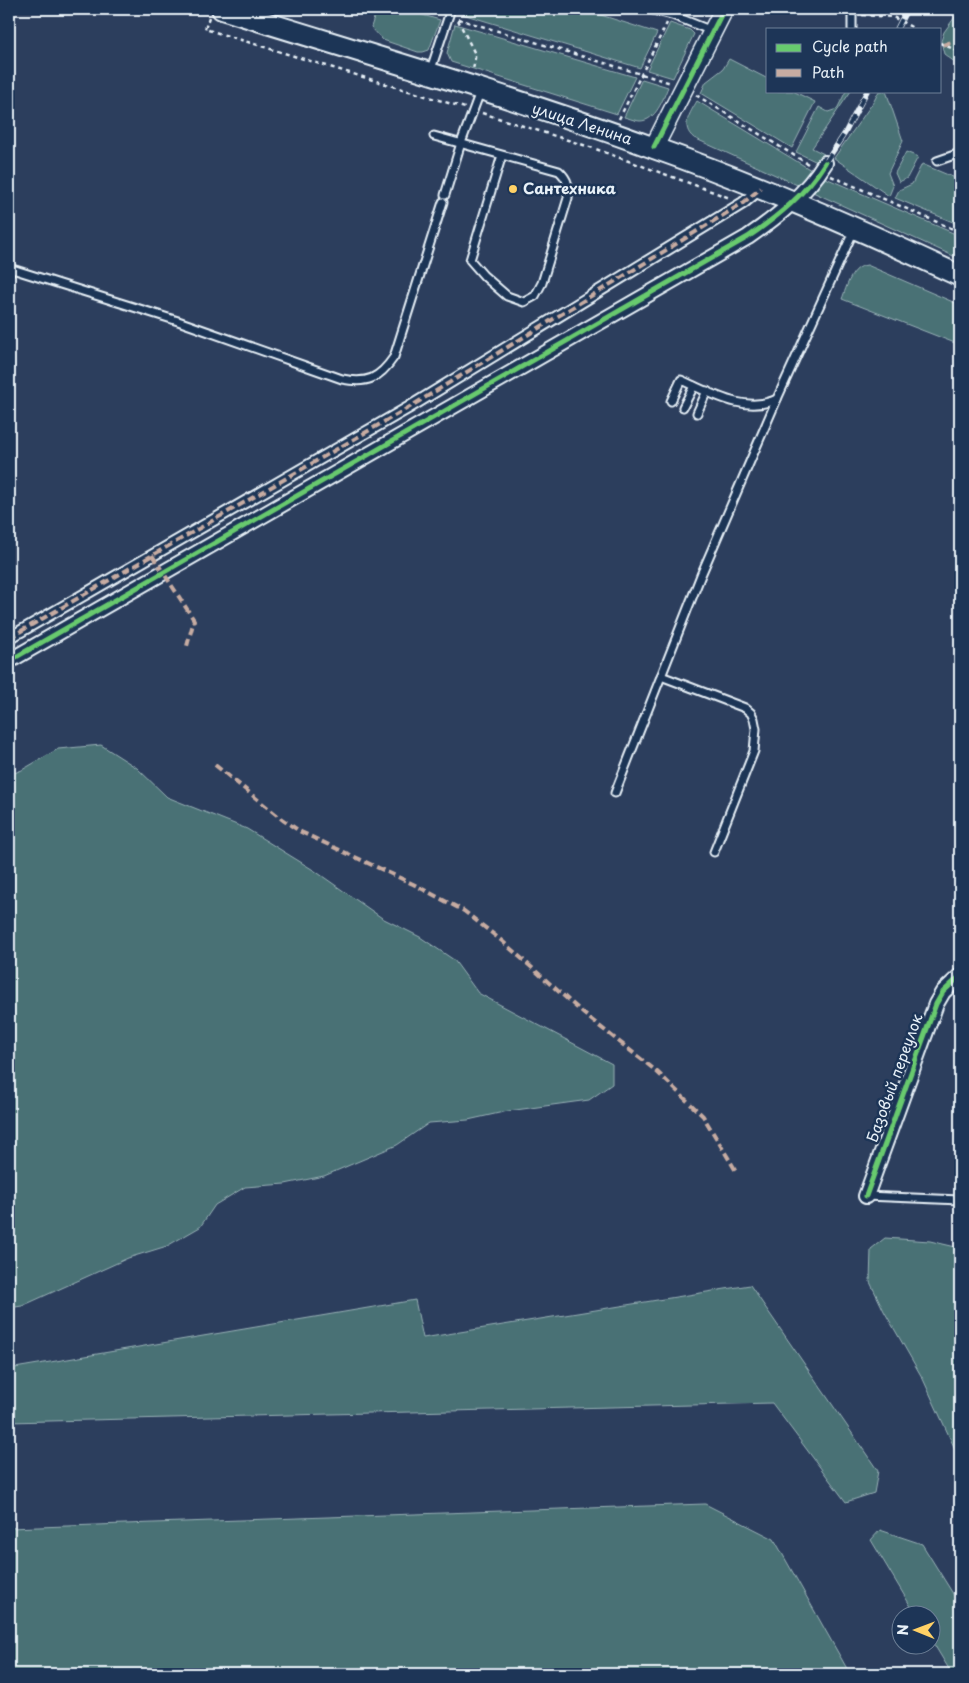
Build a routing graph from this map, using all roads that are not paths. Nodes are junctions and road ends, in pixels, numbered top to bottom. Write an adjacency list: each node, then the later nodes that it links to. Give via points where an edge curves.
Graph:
1 (222, 9): 8 (main road, улица Ленина)
2 (451, 9): 8 (lane)
3 (649, 9): 7 (lane, via 672,14)
4 (724, 9): 7 (street)
5 (853, 12): 6 (lane)
6 (852, 28)
7 (713, 31): 12 (street)
8 (429, 74): 9 (main road, улица Ленина)
9 (474, 88): 11 (lane); 12 (main road, улица Ленина)
10 (434, 136): 11 (lane)
11 (461, 143): 14 (lane); 20 (lane, via 394,357 379,375 365,381 342,378 178,321)
12 (654, 147): 17 (main road, улица Ленина)
13 (960, 153): 15 (lane)
14 (502, 155): 14 (lane, via 470,260 507,296 524,302 535,296 542,283 569,186 565,176 558,171)
15 (937, 161)
16 (823, 167): 18 (street)
17 (761, 188): 18 (main road, улица Ленина); 28 (street, via 727,213 408,408)
18 (794, 201): 19 (main road, улица Ленина); 29 (street, via 765,225 728,248)
19 (855, 227): 21 (main road, улица Ленина); 24 (lane)
20 (9, 268)
21 (960, 276)
22 (694, 386): 23 (lane); 25 (lane, via 681,380); 26 (lane)
23 (707, 391): 24 (lane, via 749,405 767,404); 27 (lane)
24 (777, 399): 30 (lane, via 700,576)
25 (671, 401)
26 (683, 407)
27 (697, 413)
28 (9, 638)
29 (9, 661)
30 (661, 676): 31 (lane); 32 (lane, via 745,708 754,719 754,750)
31 (615, 793)
32 (714, 852)
33 (960, 976): 34 (street, Базовый переулок, via 936,1004)
34 (866, 1196): 35 (lane)
35 (960, 1200)

